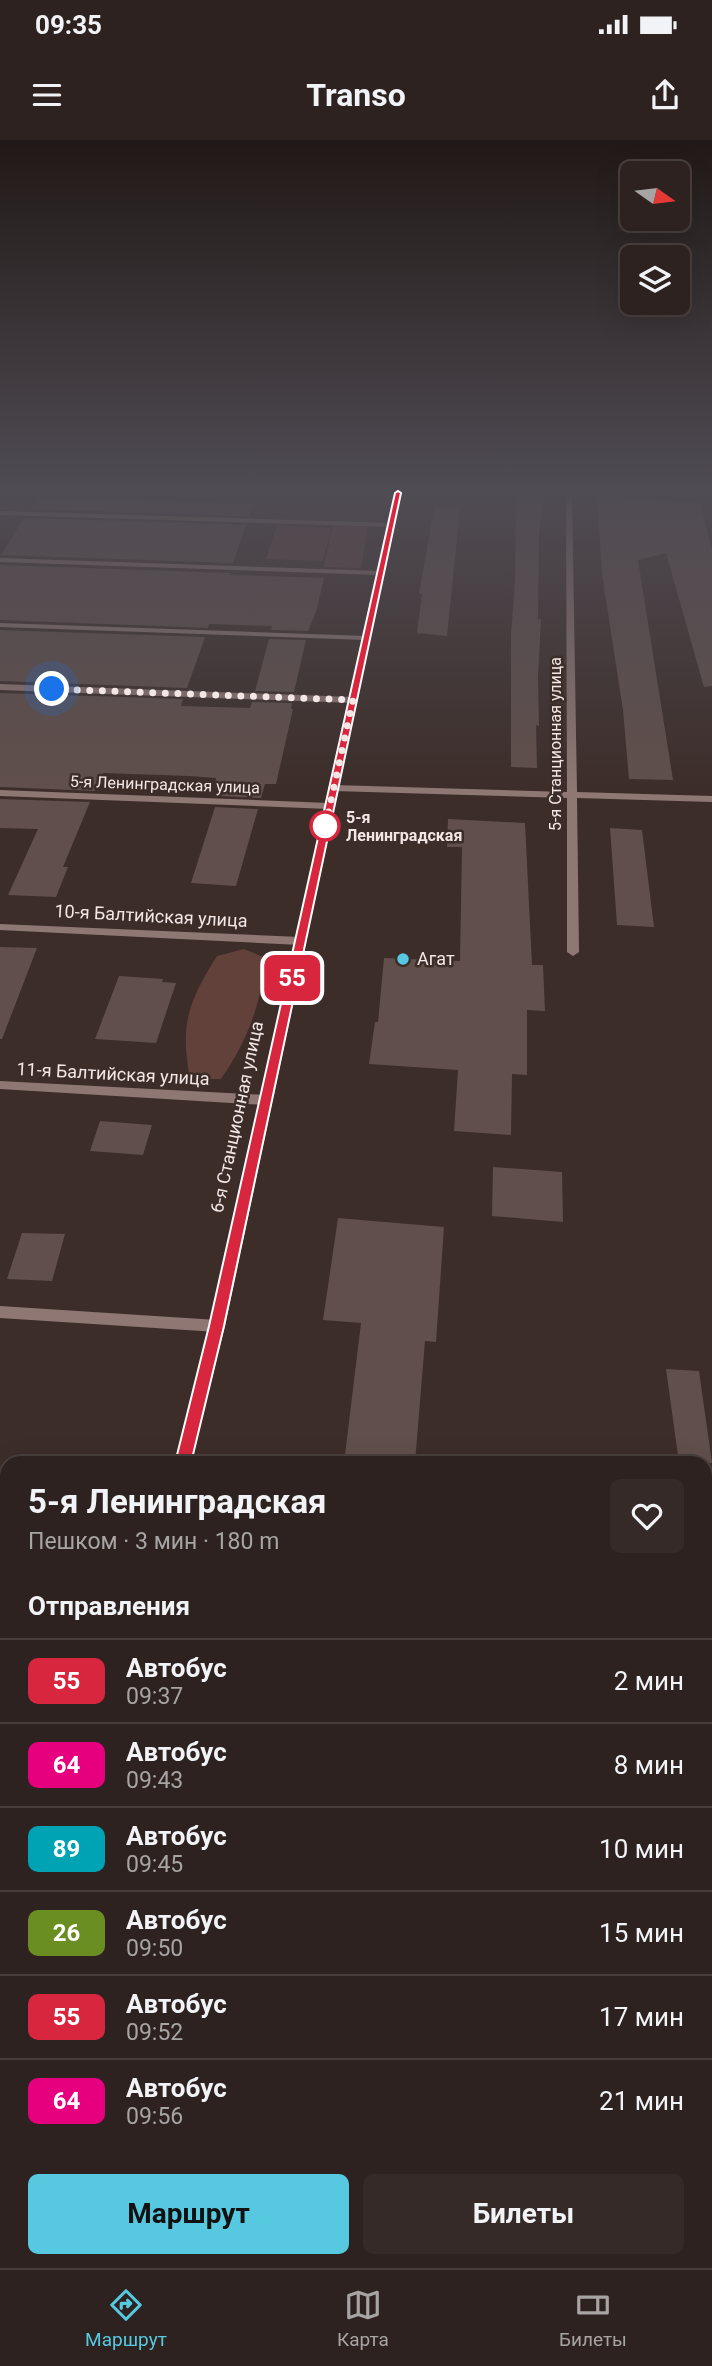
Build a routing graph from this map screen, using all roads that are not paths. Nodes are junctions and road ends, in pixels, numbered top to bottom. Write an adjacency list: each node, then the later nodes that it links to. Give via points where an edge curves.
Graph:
1 (376, 592): 4 (main road, 6-я Станционная улица)
2 (570, 592): 9 (street, 5-я Станционная улица)
3 (0, 625): 4 (street)
4 (366, 638): 6 (main road, 6-я Станционная улица)
5 (0, 687): 6 (street)
6 (353, 700): 7 (main road, 6-я Станционная улица)
7 (334, 788): 9 (street); 11 (main road, 6-я Станционная улица)
8 (0, 793): 11 (street, 5-я Ленинградская улица)
9 (571, 794): 10 (street); 14 (street, 5-я Станционная улица)
10 (712, 799)
11 (330, 806): 13 (main road, 6-я Станционная улица)
12 (0, 927): 13 (street, 10-я Балтийская улица)
13 (300, 941): 16 (main road, 6-я Станционная улица)
14 (573, 952)
15 (0, 1085): 16 (street, 11-я Балтийская улица)
16 (266, 1100): 18 (main road, 6-я Станционная улица)
17 (0, 1312): 18 (street)
18 (216, 1326): 19 (main road, 6-я Станционная улица)
19 (185, 1456)

